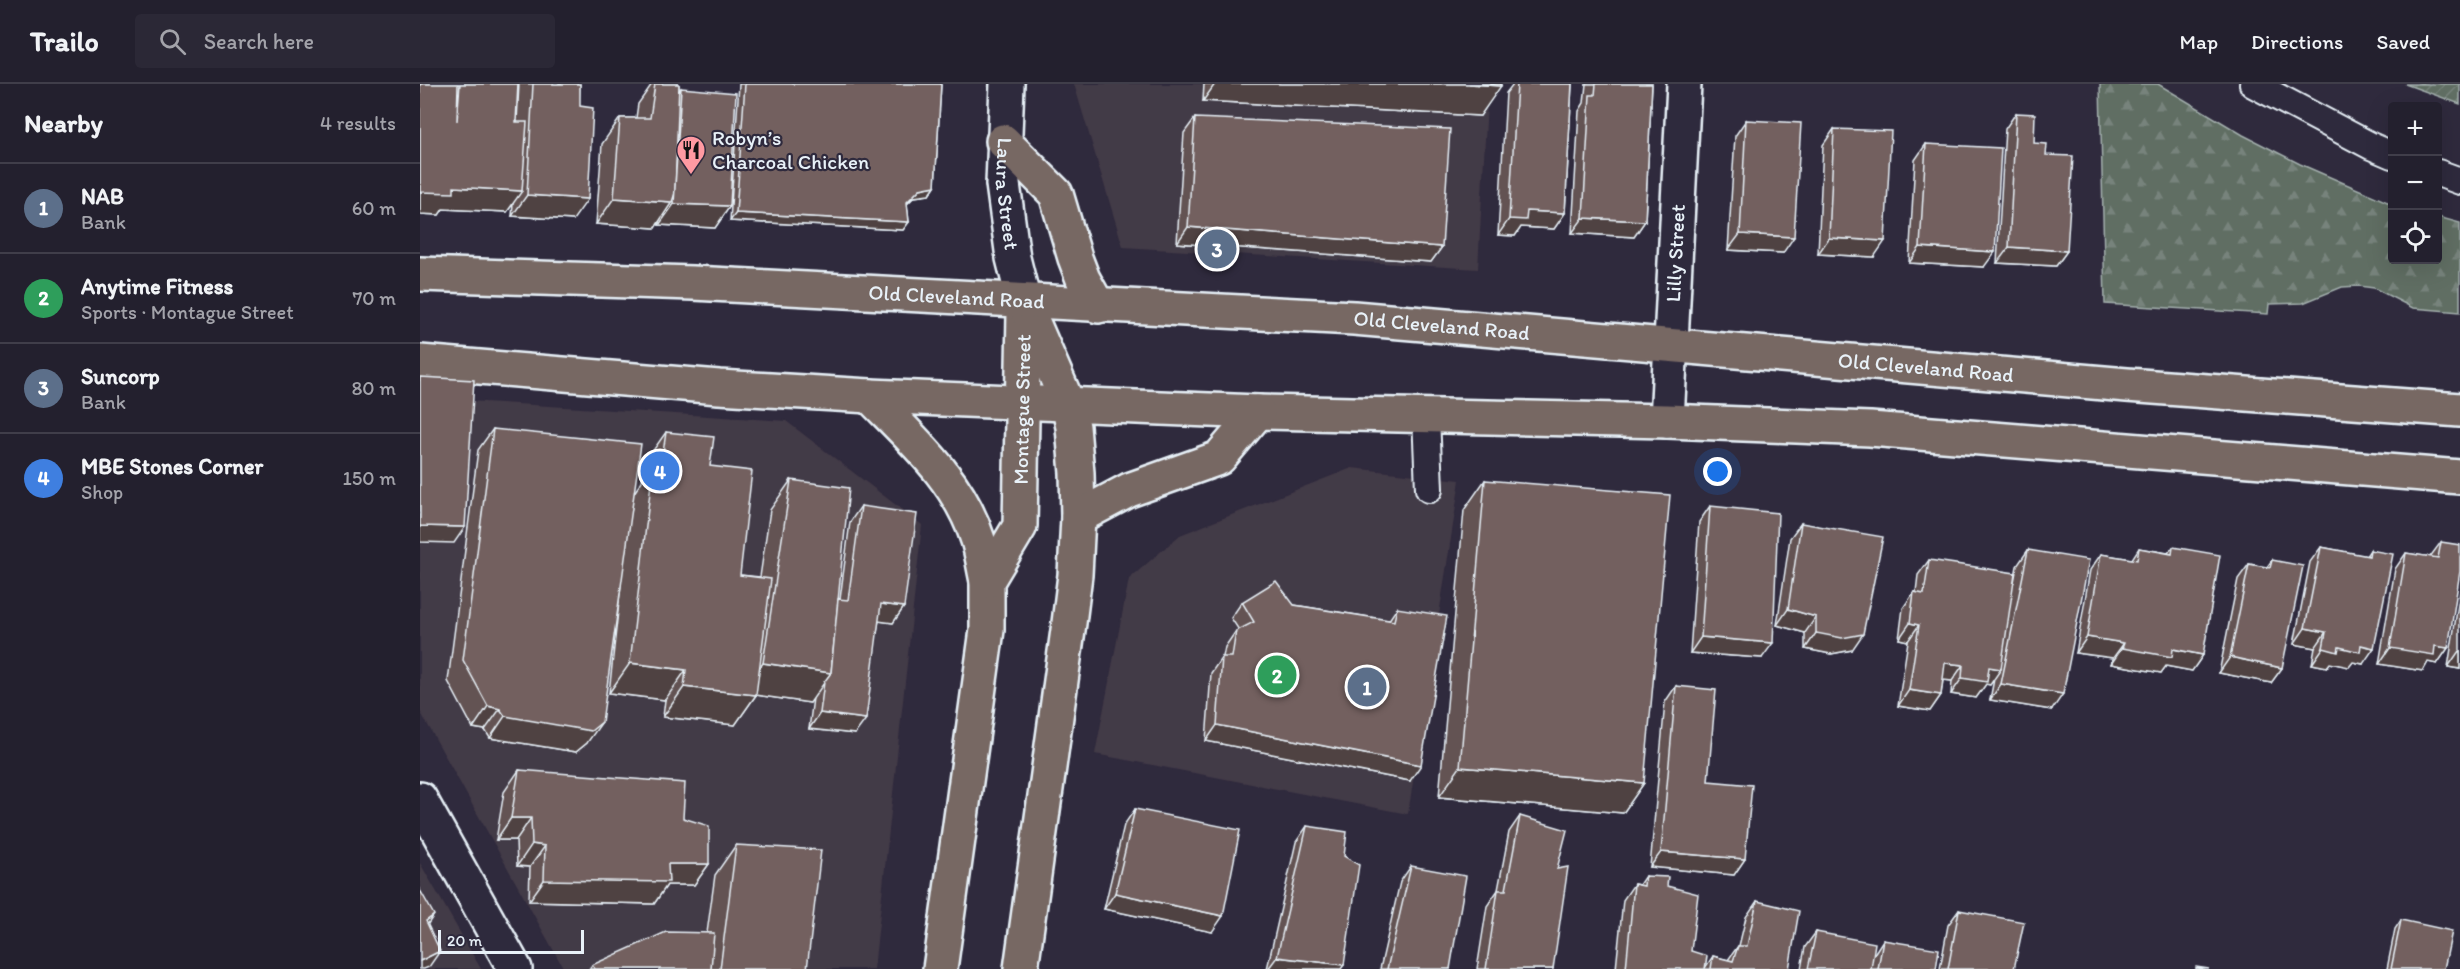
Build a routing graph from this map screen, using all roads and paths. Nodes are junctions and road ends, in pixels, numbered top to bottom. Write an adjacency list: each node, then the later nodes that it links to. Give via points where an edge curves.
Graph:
1 (1007, 84): 4 (street, Laura Street)
2 (1684, 84): 11 (street, Lilly Street)
3 (2253, 84): 5 (lane)
4 (1004, 141): 9 (street, Laura Street, via 1007,222); 10 (main road, via 1056,194 1075,258)
5 (2388, 153)
6 (2442, 174): 7 (lane)
7 (2460, 181)
8 (420, 274): 9 (main road, Old Cleveland Road, via 693,283)
9 (1024, 302): 10 (main road, Old Cleveland Road); 14 (main road, Montague Street); 15 (main road, Montague Street)
10 (1098, 306): 11 (main road, Old Cleveland Road, via 1354,318)
11 (1671, 346): 16 (main road, Old Cleveland Road); 19 (street, Lilly Street)
12 (420, 362): 13 (main road)
13 (870, 396): 14 (main road); 23 (main road, via 949,481 978,540)
14 (1023, 402): 15 (main road); 23 (main road, Montague Street, via 1020,526)
15 (1068, 404): 17 (main road); 22 (main road, Montague Street)
16 (2460, 410)
17 (1258, 412): 18 (main road); 22 (main road, via 1218,458 1129,490)
18 (1426, 416): 19 (main road); 21 (lane)
19 (1667, 421): 20 (main road, via 1894,431)
20 (2460, 477)
21 (1429, 489)
22 (1078, 516): 25 (main road, Montague Street, via 1070,611)
23 (987, 581): 27 (main road, via 987,630)
24 (420, 799): 26 (street)
25 (1023, 967)
26 (515, 969)
27 (940, 969)

